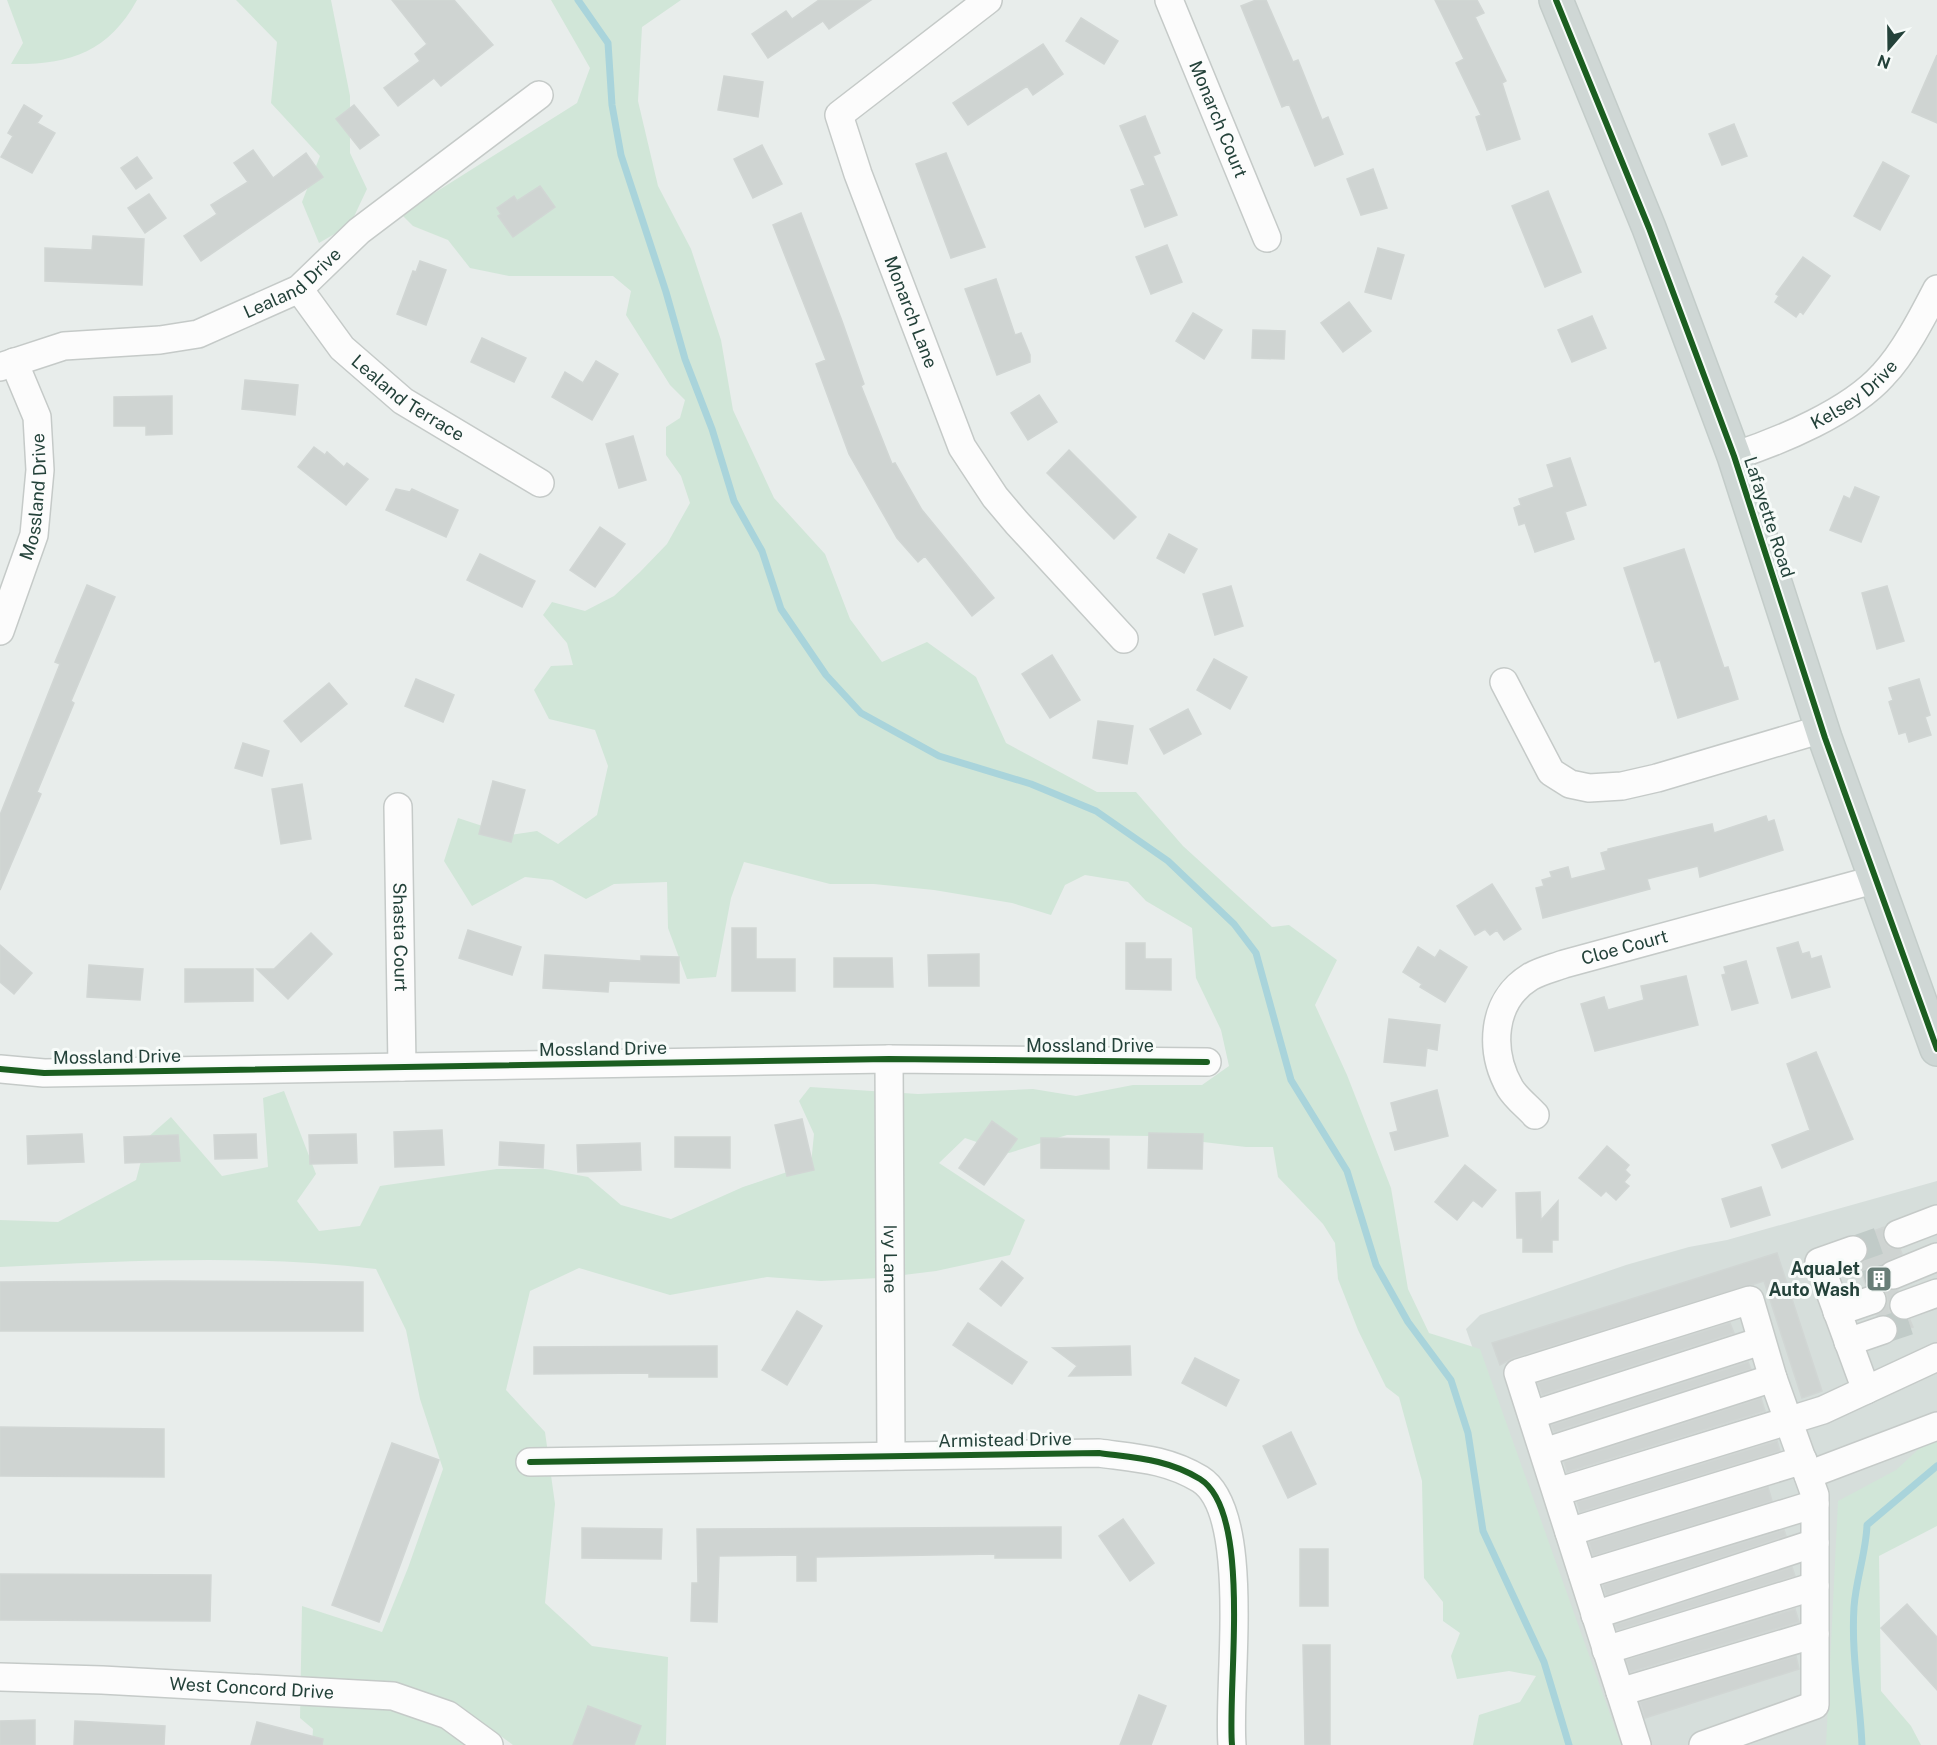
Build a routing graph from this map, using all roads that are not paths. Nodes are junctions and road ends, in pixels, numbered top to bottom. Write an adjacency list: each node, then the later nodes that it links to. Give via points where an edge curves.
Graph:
1 (988, 0): 12 (street, Monarch Lane, via 839,115 962,447 995,497)
2 (1169, 0): 5 (street, Monarch Court)
3 (1556, 0): 9 (main road, Lafayette Road)
4 (539, 95): 6 (street, Lealand Drive, via 359,231)
5 (1267, 238)
6 (299, 289): 8 (street, Lealand Drive, via 198,333 64,346); 10 (street, Lealand Terrace, via 342,348 403,401)
7 (1937, 289): 9 (street, Kelsey Drive, via 1883,376 1827,417)
8 (7, 364): 11 (street, Mossland Drive, via 37,417 40,470 34,535)
9 (1734, 456): 14 (main road, Lafayette Road)
10 (540, 483)
11 (0, 631)
12 (1124, 639)
13 (1504, 682): 14 (street, via 1551,772 1570,784 1589,788 1657,778)
14 (1822, 729): 16 (main road, Lafayette Road)
15 (398, 807): 20 (street, Shasta Court)
16 (1877, 879): 17 (main road, Lafayette Road); 22 (street, Cloe Court, via 1564,964 1530,977 1509,994 1500,1014 1495,1043 1510,1088)
17 (1937, 1049)
18 (889, 1059): 19 (street, Mossland Drive); 20 (street, Mossland Drive); 40 (street, Ivy Lane)
19 (1208, 1062)
20 (402, 1067): 21 (street, Mossland Drive, via 44,1073)
21 (0, 1069)
22 (1535, 1115)
23 (1936, 1223): 24 (street)
24 (1898, 1234)
25 (1852, 1250): 31 (street, via 1819,1262)
26 (1937, 1257): 29 (street)
27 (1937, 1276): 29 (street)
28 (1937, 1293): 29 (street)
29 (1901, 1297): 30 (street)
30 (1937, 1311)
31 (1840, 1319): 31 (street, via 1874,1307); 35 (street)
32 (1761, 1341): 34 (street); 36 (street); 36 (street, via 1750,1300 1518,1373)
33 (1937, 1357): 35 (street)
34 (1773, 1378): 37 (street); 39 (street)
35 (1866, 1390): 37 (street)
36 (1532, 1415): 39 (street)
37 (1788, 1421): 42 (street); 43 (street)
38 (1937, 1426): 42 (street)
39 (1544, 1452): 43 (street)
40 (891, 1456): 41 (street, Armistead Drive); 55 (street, Armistead Drive, via 1099,1453 1165,1461 1202,1480 1223,1506 1232,1555)
41 (530, 1461)
42 (1805, 1468): 44 (street); 45 (street)
43 (1557, 1492): 45 (street)
44 (1815, 1504): 46 (street); 47 (street)
45 (1569, 1532): 47 (street)
46 (1815, 1543): 48 (street); 49 (street)
47 (1583, 1575): 49 (street)
48 (1815, 1586): 50 (street); 51 (street)
49 (1595, 1615): 51 (street)
50 (1815, 1634): 53 (street); 57 (street, via 1815,1705)
51 (1606, 1650): 53 (street)
52 (0, 1677): 54 (street, West Concord Drive, via 393,1696 448,1715)
53 (1620, 1692): 56 (street)
54 (489, 1745)
55 (1232, 1745)
56 (1637, 1745)
57 (1702, 1745)

